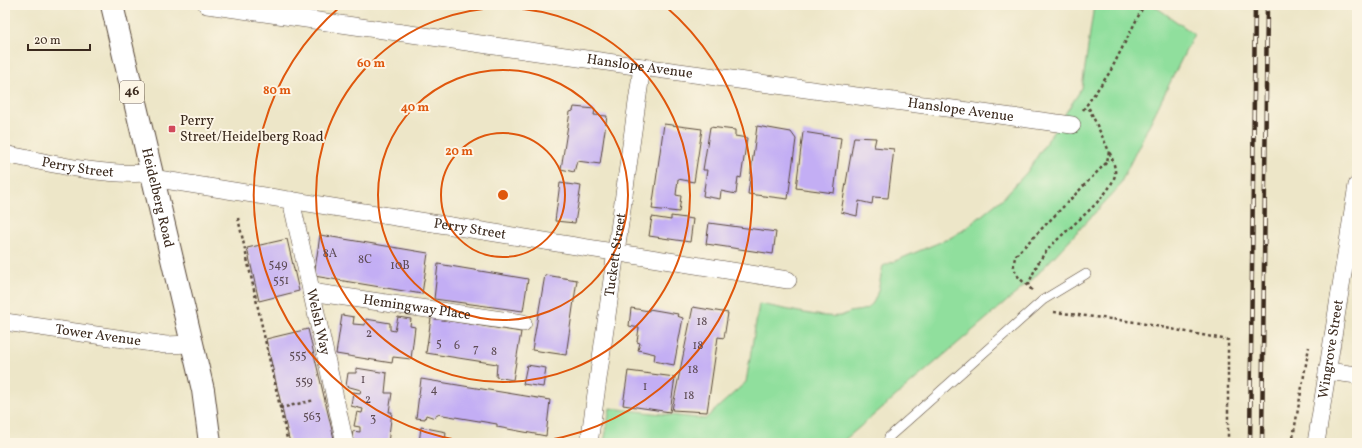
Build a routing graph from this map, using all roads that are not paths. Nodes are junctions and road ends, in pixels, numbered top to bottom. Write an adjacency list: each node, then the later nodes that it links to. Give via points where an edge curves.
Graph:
1 (112, 5): 6 (main road, Heidelberg Road / 46)
2 (207, 5): 3 (street, Hanslope Avenue)
3 (642, 67): 4 (street, Hanslope Avenue); 9 (street, Tuckett Street)
4 (1072, 124)
5 (5, 154): 6 (street, Perry Street, via 96,172)
6 (151, 176): 8 (street, Perry Street); 15 (main road, Heidelberg Road / 46)
7 (1357, 185): 16 (street, Wingrove Street)
8 (291, 200): 9 (street, Perry Street); 12 (street, Welsh Way)
9 (616, 253): 11 (street, Perry Street); 22 (street, Tuckett Street)
10 (1086, 274): 23 (lane, via 1043,300 889,437)
11 (788, 280)
12 (311, 292): 14 (street, Hemingway Place); 21 (street, Welsh Way)
13 (5, 322): 15 (street, Tower Avenue, via 166,345)
14 (523, 323)
15 (191, 344): 18 (main road, Heidelberg Road / 46)
16 (1327, 371): 17 (street); 24 (street, Wingrove Street)
17 (1357, 375)
18 (203, 390): 19 (main road, Heidelberg Road / 46); 20 (main road, Heidelberg Road / 46)
19 (210, 443)
20 (226, 443)
21 (345, 443)
22 (589, 443)
23 (888, 443)
24 (1316, 443)

